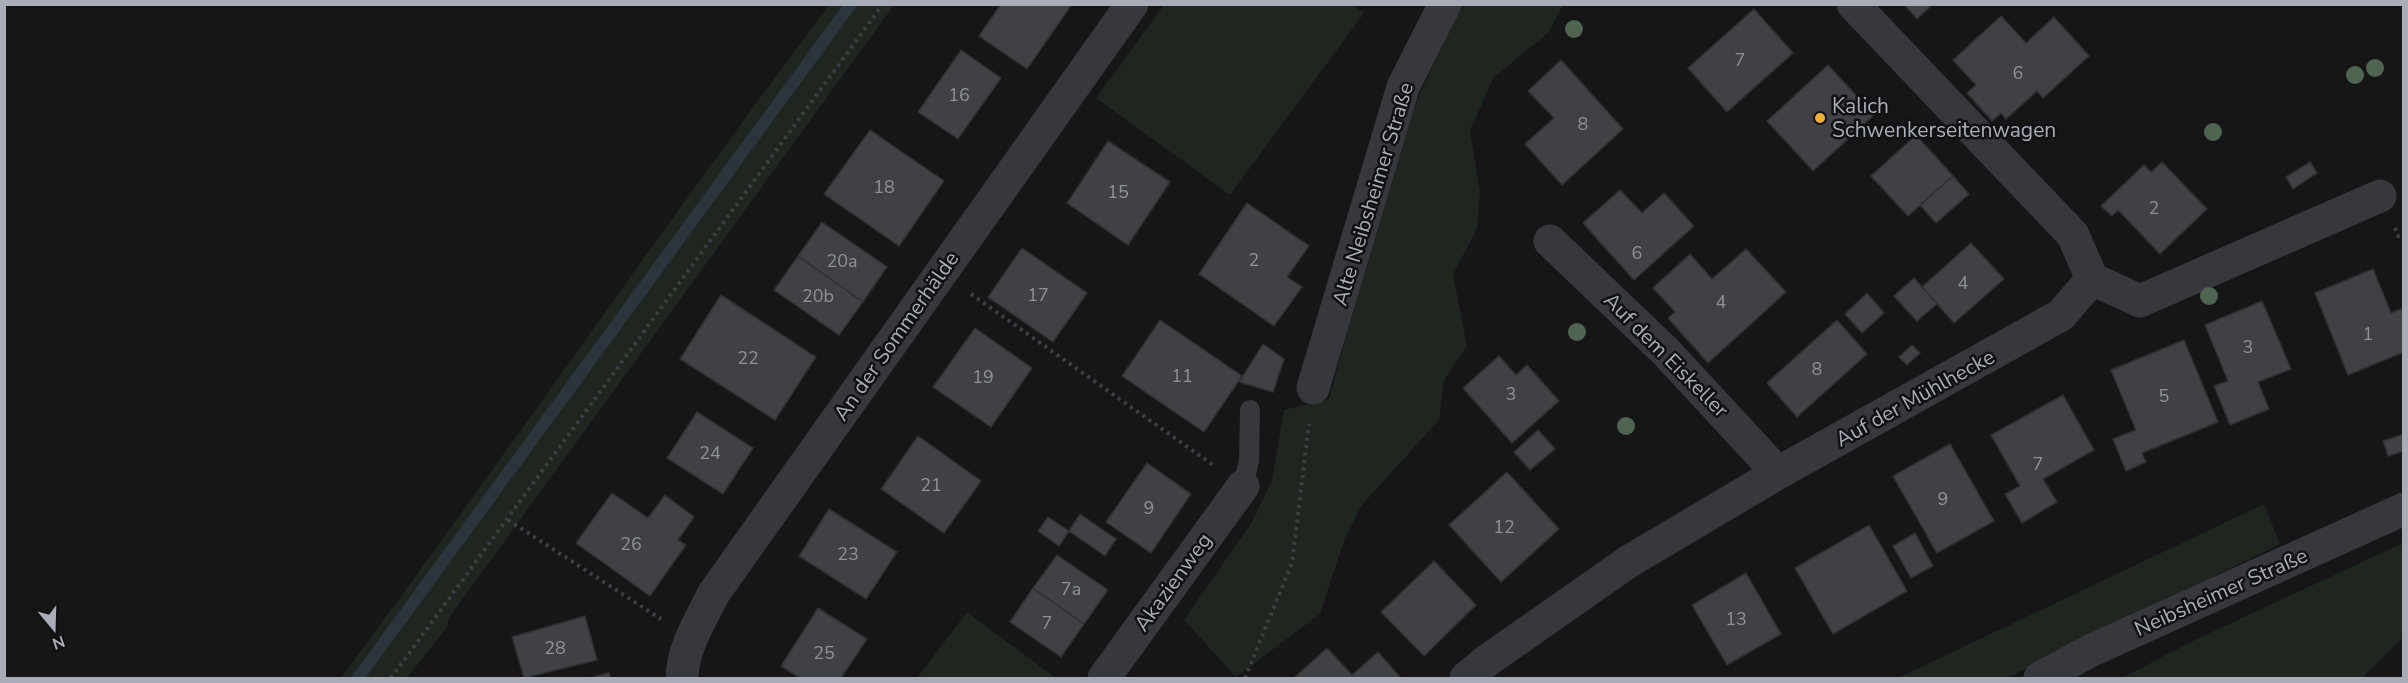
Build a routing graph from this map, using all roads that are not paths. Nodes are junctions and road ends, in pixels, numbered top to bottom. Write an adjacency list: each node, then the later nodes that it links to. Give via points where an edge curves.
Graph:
1 (1132, 4): 12 (street, An der Sommerhälde, via 714,593 690,639)
2 (1445, 4): 7 (street, Alte Neibsheimer Straße, via 1403,87)
3 (1852, 4): 6 (street, via 2073,235)
4 (2380, 196): 6 (street, via 2140,301)
5 (1550, 241): 9 (street, Auf dem Eiskeller, via 1666,352)
6 (2092, 279): 9 (street, Auf der Mühlhecke, via 2061,315)
7 (1313, 387)
8 (1250, 410): 10 (lane, via 1249,460)
9 (1778, 473): 14 (street, Auf der Mühlhecke, via 1628,562)
10 (1242, 486): 13 (street, Akazienweg)
11 (2403, 510): 15 (street, Neibsheimer Straße, via 2090,651)
12 (681, 678)
13 (1104, 678)
14 (1466, 678)
15 (2040, 678)

